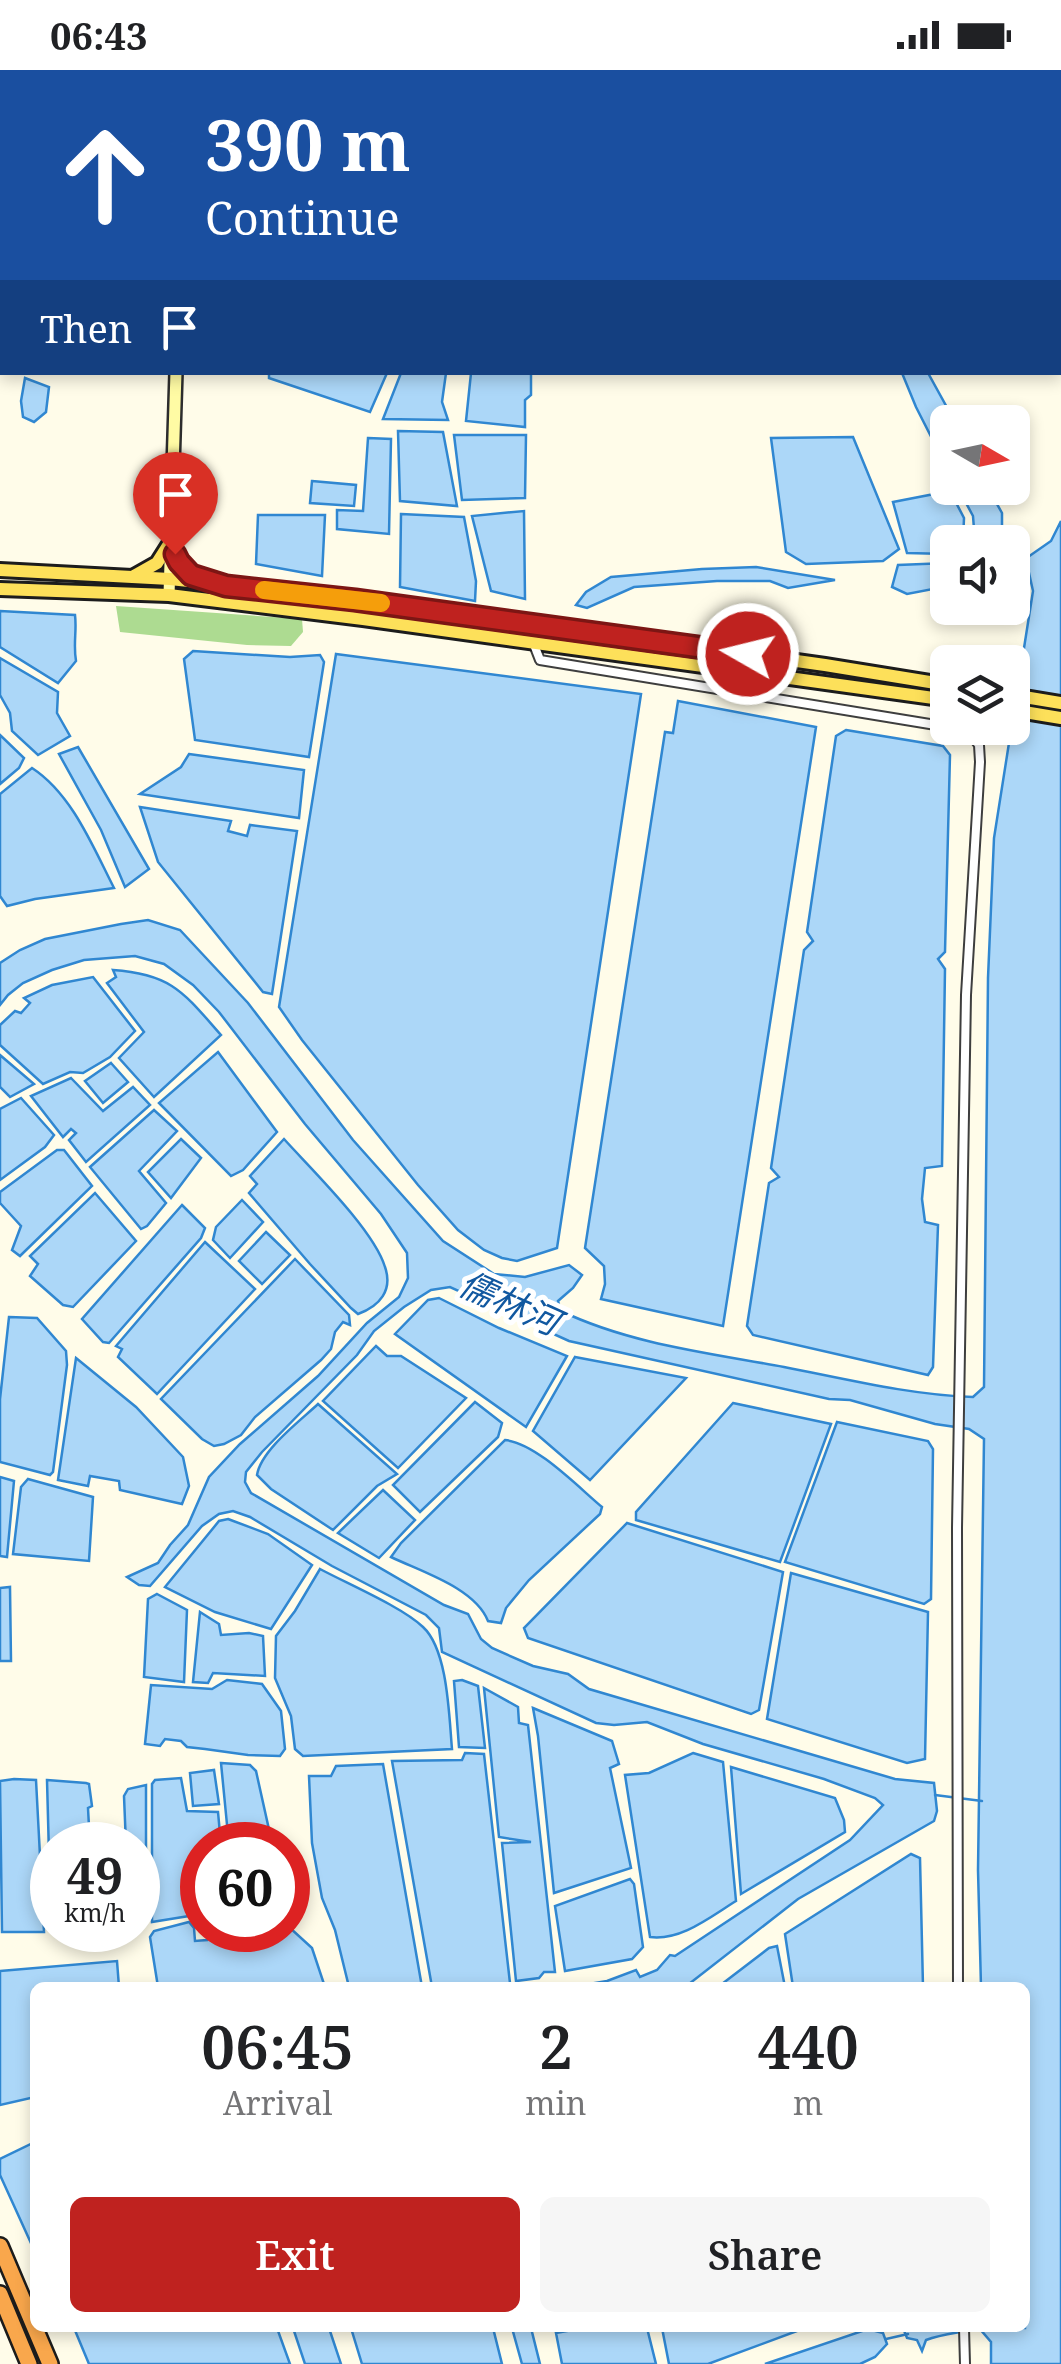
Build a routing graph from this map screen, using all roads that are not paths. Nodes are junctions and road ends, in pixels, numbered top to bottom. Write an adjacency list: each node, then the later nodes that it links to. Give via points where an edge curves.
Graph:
1 (176, 375): 2 (main road)
2 (171, 541): 4 (main road, via 157,563); 5 (main road); 6 (main road, via 191,575)
3 (0, 570): 4 (main road)
4 (132, 577): 5 (main road)
5 (170, 579): 6 (main road); 8 (main road)
6 (226, 586): 10 (main road)
7 (0, 590): 8 (main road)
8 (169, 595): 9 (main road)
9 (533, 642): 11 (main road); 16 (street, via 540,660)
10 (930, 682)
11 (930, 697)
12 (1030, 699): 13 (main road)
13 (1061, 703)
14 (1030, 713): 15 (main road)
15 (1061, 718)
16 (930, 725)
17 (979, 745): 18 (street, via 966,994)
18 (958, 1982)
19 (0, 2246): 21 (highway)
20 (0, 2294): 24 (highway)
21 (30, 2317)
22 (36, 2332): 25 (highway)
23 (964, 2332): 26 (street)
24 (29, 2364)
25 (50, 2364)
26 (966, 2364)

